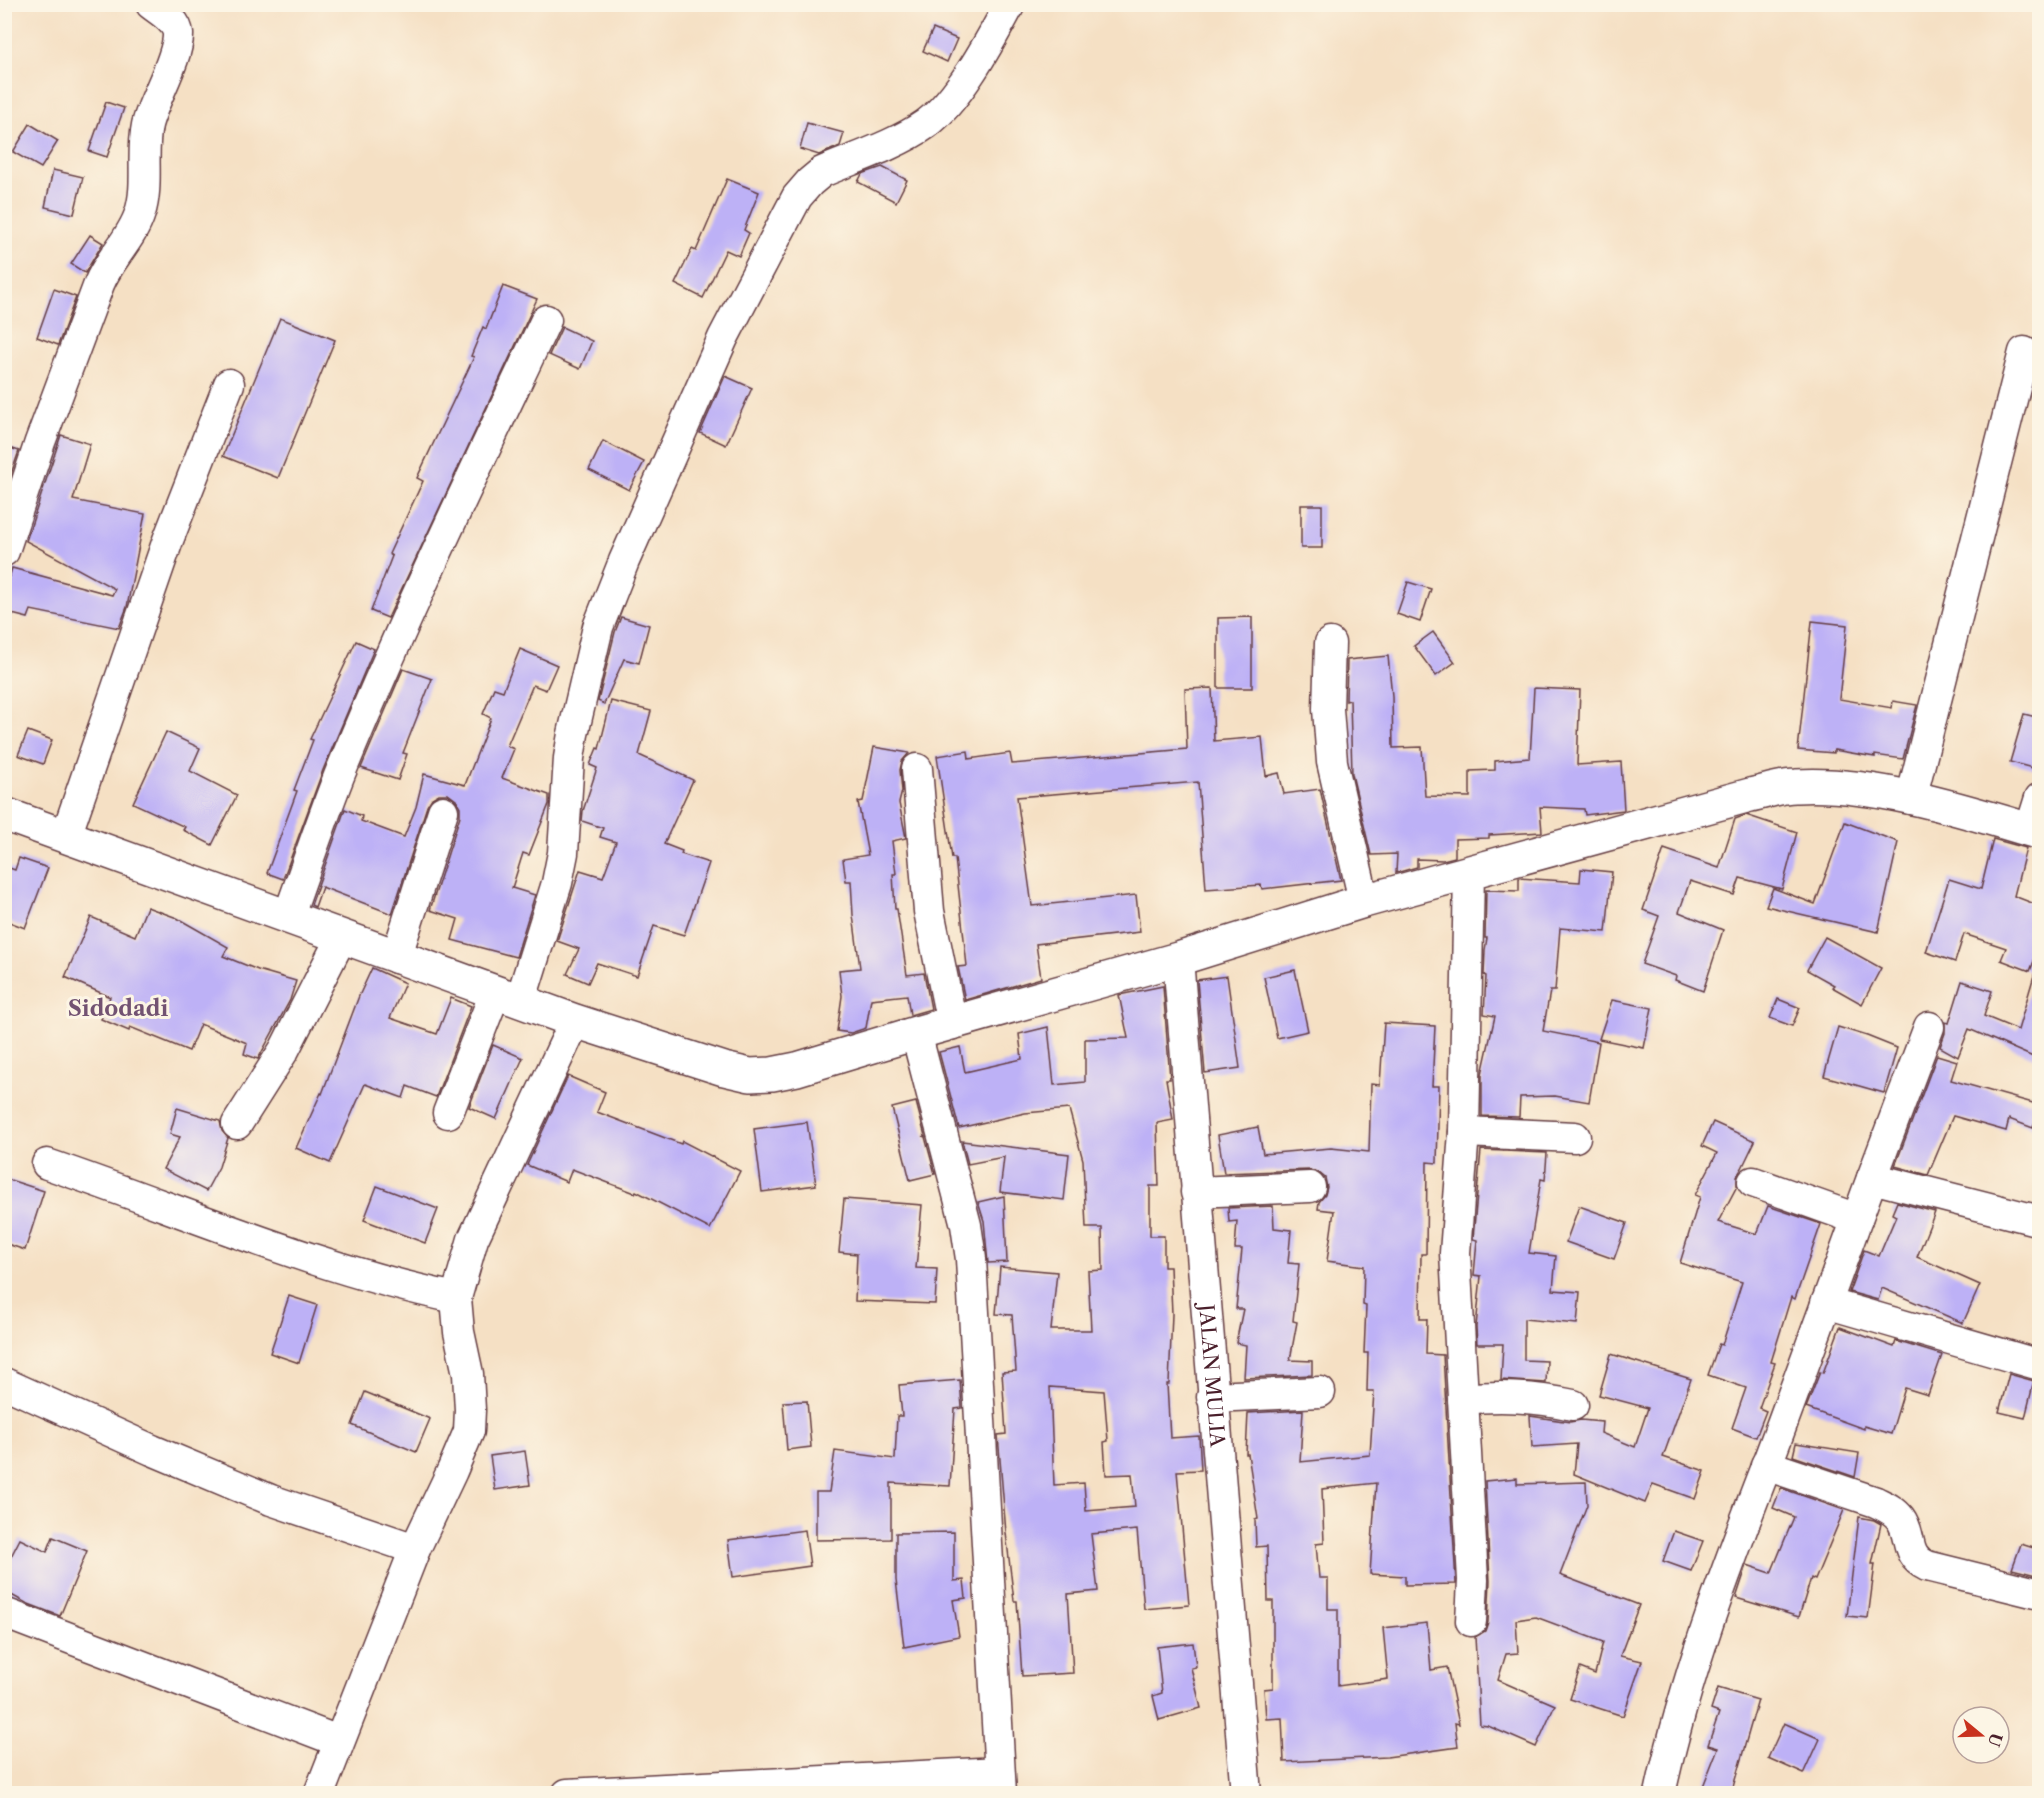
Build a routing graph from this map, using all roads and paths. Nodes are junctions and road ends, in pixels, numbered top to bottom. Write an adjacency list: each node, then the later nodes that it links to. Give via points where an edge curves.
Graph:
1 (151, 4): 6 (street, via 175,23 178,32 146,128 140,212 104,271)
2 (1010, 4): 21 (street, via 955,94 934,117 911,133 822,172 810,182 798,197 723,338 598,627 569,758 563,853 557,883)
3 (546, 320): 17 (street, via 361,722)
4 (2024, 352): 10 (street)
5 (229, 384): 14 (street, via 168,540)
6 (4, 551)
7 (1330, 643): 16 (street, via 1328,709 1332,762)
8 (917, 769): 23 (street, via 929,911)
9 (2040, 798): 13 (street)
10 (1911, 799): 13 (main road); 15 (main road, via 1870,790 1795,786)
11 (443, 811): 19 (street)
12 (6, 819): 14 (main road)
13 (2035, 832)
14 (66, 836): 17 (main road)
15 (1468, 872): 16 (main road); 28 (street)
16 (1364, 901): 20 (main road)
17 (288, 917): 18 (main road)
18 (341, 938): 19 (main road); 27 (street, via 284,1050)
19 (396, 958): 21 (main road)
20 (1178, 959): 23 (main road); 34 (street, JALAN MULIA)
21 (508, 998): 22 (main road); 26 (street)
22 (575, 1021): 25 (main road, via 750,1075 798,1069); 37 (street, via 473,1239)
23 (952, 1024): 25 (main road)
24 (1929, 1027): 31 (street)
25 (916, 1033): 51 (street, via 966,1225 971,1259)
26 (448, 1113)
27 (237, 1124)
28 (1464, 1132): 29 (street); 43 (street, via 1455,1253)
29 (1575, 1137)
30 (47, 1164): 37 (street, via 285,1249 413,1289)
31 (1872, 1178): 35 (street); 36 (street)
32 (1753, 1182): 35 (street)
33 (1310, 1187): 34 (street)
34 (1196, 1192): 42 (street, JALAN MULIA)
35 (1857, 1219): 38 (street)
36 (2040, 1221)
37 (456, 1298): 46 (street, via 468,1374 469,1431)
38 (1826, 1303): 39 (street); 45 (street)
39 (2040, 1365)
40 (4, 1383): 46 (street, via 271,1500)
41 (1320, 1392): 42 (street)
42 (1212, 1397): 54 (street, JALAN MULIA)
43 (1463, 1399): 44 (street, via 1534,1398); 49 (street, via 1473,1580)
44 (1574, 1405)
45 (1766, 1465): 47 (street, via 1891,1510 1905,1527 1914,1558 1926,1566); 55 (street, via 1695,1663)
46 (415, 1549): 50 (street)
47 (2040, 1594)
48 (4, 1613): 50 (street)
49 (1471, 1621)
50 (338, 1741): 52 (street)
51 (1000, 1783): 53 (street)
52 (319, 1794)
53 (567, 1794)
54 (1246, 1794)
55 (1660, 1794)

